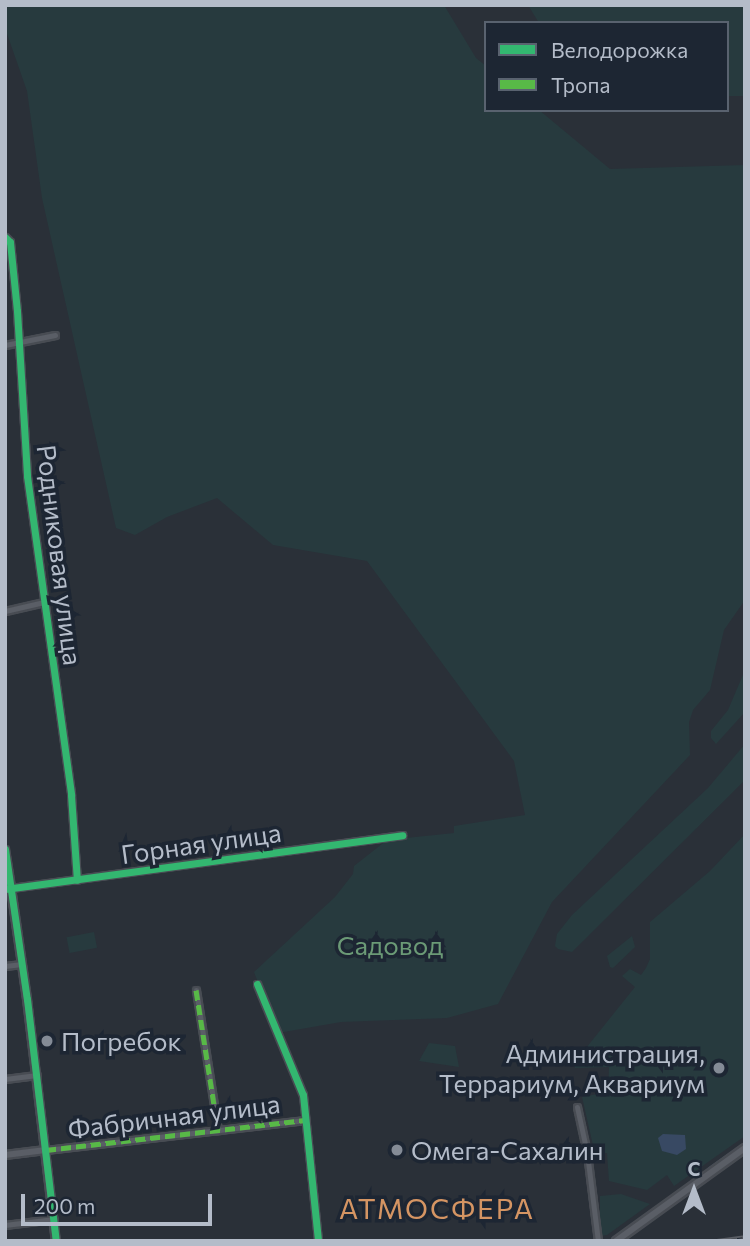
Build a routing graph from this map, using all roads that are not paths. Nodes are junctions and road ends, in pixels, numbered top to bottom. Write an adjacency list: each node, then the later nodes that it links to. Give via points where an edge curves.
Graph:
1 (5, 237): 3 (street, Родниковая улица, via 10,242)
2 (55, 335): 3 (street)
3 (18, 343): 4 (street); 5 (street, Родниковая улица, via 27,476)
4 (5, 345)
5 (43, 602): 6 (street); 9 (street, Родниковая улица, via 71,795)
6 (5, 611)
7 (402, 835): 9 (street, Горная улица)
8 (5, 849): 10 (street)
9 (77, 880): 10 (street, Горная улица)
10 (8, 889): 11 (street)
11 (22, 964): 12 (street); 15 (street)
12 (5, 966)
13 (257, 984): 18 (street, via 300,1086)
14 (196, 989): 19 (street)
15 (37, 1075): 16 (street); 21 (street)
16 (5, 1079)
17 (577, 1107): 27 (street)
18 (305, 1120): 19 (street, Фабричная улица); 26 (street)
19 (218, 1130): 21 (street, Фабричная улица)
20 (745, 1148): 28 (street)
21 (46, 1150): 22 (street, Фабричная улица); 23 (street)
22 (5, 1155)
23 (54, 1219): 24 (street); 25 (street)
24 (5, 1225)
25 (56, 1241)
26 (318, 1241)
27 (598, 1241)
28 (616, 1241)

